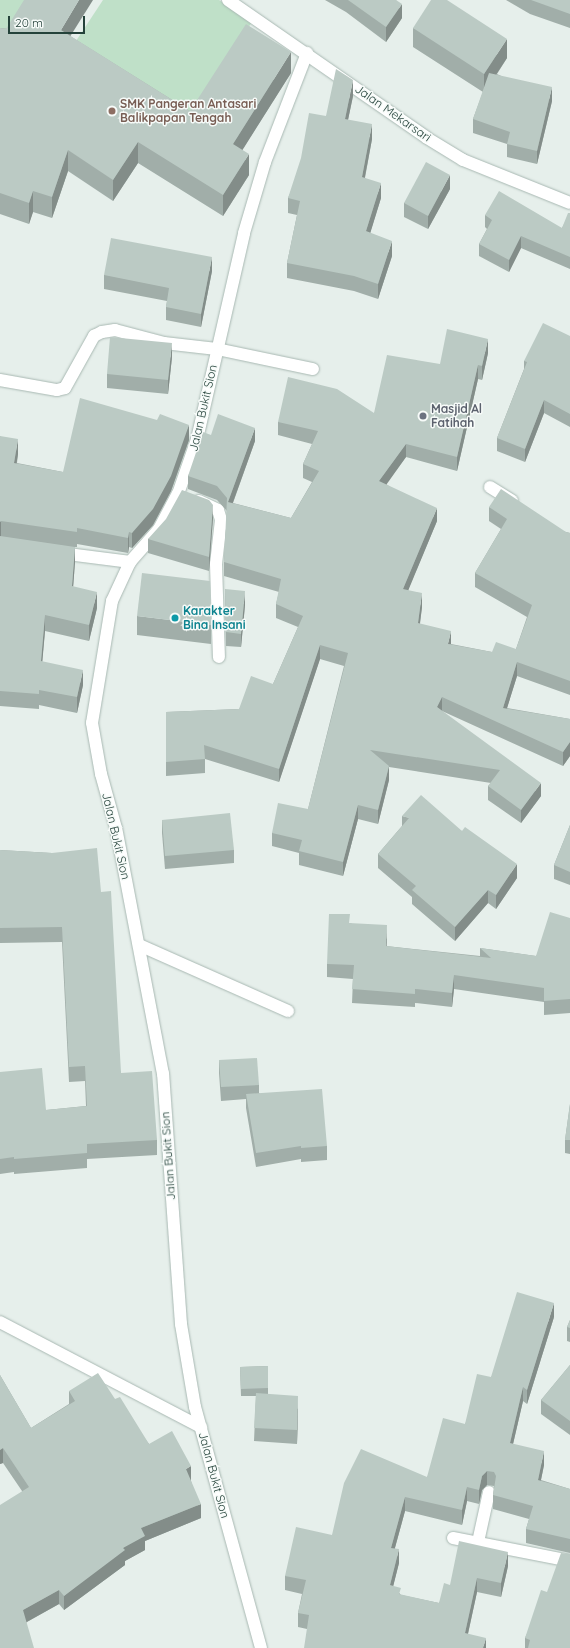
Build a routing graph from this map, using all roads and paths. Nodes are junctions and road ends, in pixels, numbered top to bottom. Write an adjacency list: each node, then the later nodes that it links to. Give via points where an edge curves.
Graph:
1 (228, 0): 2 (street, Jalan Mekarsari)
2 (307, 53): 3 (street, Jalan Mekarsari, via 427,138 463,160); 4 (street, Jalan Bukit Sion, via 261,176 244,233)
3 (570, 203)
4 (217, 349): 5 (street); 6 (street, via 164,343 115,330 94,336 65,388 57,390); 8 (street, Jalan Bukit Sion, via 197,439)
5 (313, 369)
6 (0, 380)
7 (490, 487): 9 (street)
8 (178, 494): 11 (street, Jalan Bukit Sion, via 159,529); 12 (street, via 214,507 221,516 216,564)
9 (521, 507)
10 (47, 551): 11 (street)
11 (130, 562): 13 (street, Jalan Bukit Sion, via 112,601 92,723)
12 (219, 657)
13 (139, 945): 14 (street); 16 (street, Jalan Bukit Sion, via 163,1074 181,1324)
14 (288, 1011)
15 (0, 1322): 16 (street)
16 (200, 1428): 21 (street, Jalan Bukit Sion)
17 (489, 1492): 19 (street)
18 (453, 1538): 19 (street)
19 (478, 1542): 20 (street)
20 (570, 1561)
21 (261, 1648)

